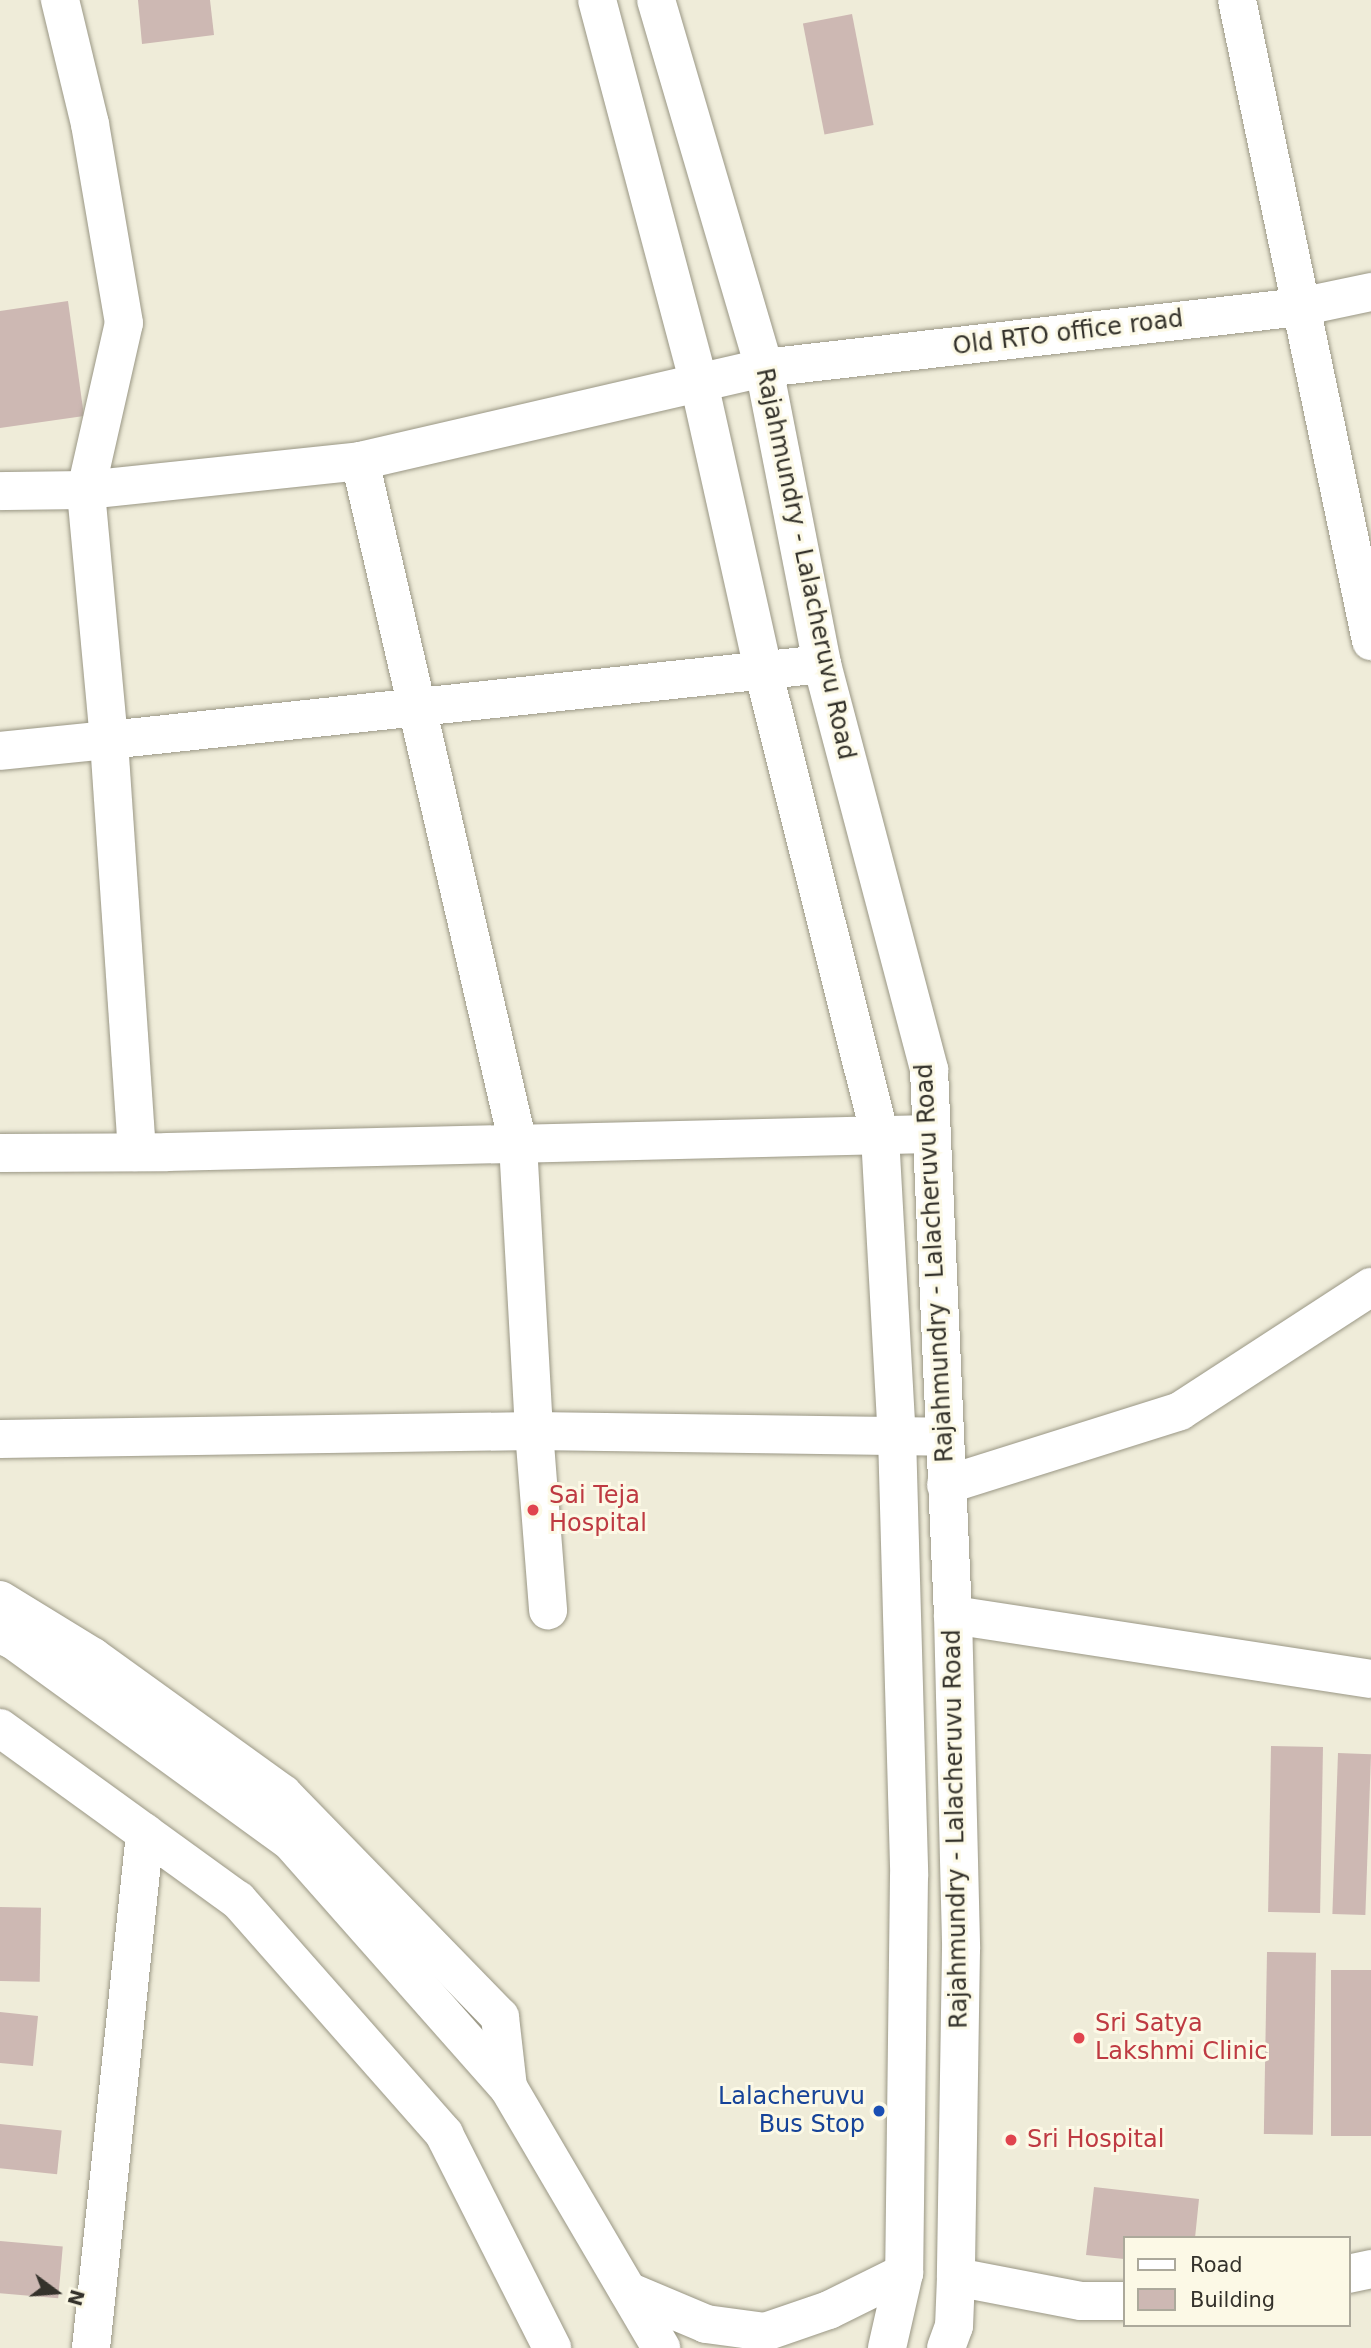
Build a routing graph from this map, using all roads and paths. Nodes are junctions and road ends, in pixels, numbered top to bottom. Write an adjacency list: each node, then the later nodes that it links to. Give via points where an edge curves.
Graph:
1 (60, 0): 10 (main road, via 90,124 124,323)
2 (597, 0): 8 (main road)
3 (656, 0): 7 (main road, Rajahmundry - Lalacheruvu Road)
4 (1237, 0): 6 (main road)
5 (1371, 292): 6 (main road, Old RTO office road)
6 (1300, 307): 7 (main road, Old RTO office road); 12 (main road)
7 (764, 368): 8 (main road, Old RTO office road); 13 (main road, Rajahmundry - Lalacheruvu Road)
8 (699, 383): 9 (main road, Old RTO office road); 14 (main road)
9 (360, 461): 10 (main road, Old RTO office road); 15 (main road)
10 (86, 489): 11 (main road, Old RTO office road); 16 (main road)
11 (0, 491)
12 (1371, 642)
13 (821, 664): 14 (main road); 18 (main road, Rajahmundry - Lalacheruvu Road, via 929,1070)
14 (763, 670): 15 (main road); 19 (main road)
15 (417, 708): 16 (main road); 20 (main road)
16 (109, 740): 17 (main road); 21 (main road)
17 (0, 751)
18 (931, 1134): 19 (main road); 26 (main road, Rajahmundry - Lalacheruvu Road)
19 (880, 1136): 20 (main road); 25 (main road)
20 (518, 1144): 21 (main road); 24 (main road)
21 (137, 1152): 22 (main road)
22 (0, 1153)
23 (1371, 1287): 28 (main road, via 1180,1411)
24 (534, 1431): 25 (main road); 27 (main road); 30 (main road)
25 (897, 1436): 26 (main road); 38 (main road, via 909,1876)
26 (945, 1437): 28 (main road, Rajahmundry - Lalacheruvu Road)
27 (0, 1438)
28 (946, 1485): 31 (main road, Rajahmundry - Lalacheruvu Road)
29 (0, 1600): 36 (main road, via 93,1657 284,1794 500,2017)
30 (548, 1609)
31 (953, 1615): 33 (main road); 40 (main road, Rajahmundry - Lalacheruvu Road, via 961,1949)
32 (0, 1634): 36 (main road, via 290,1841)
33 (1371, 1679)
34 (0, 1728): 35 (main road)
35 (145, 1833): 44 (main road); 45 (main road, via 237,1900 444,2134)
36 (508, 2087): 41 (main road)
37 (1371, 2269): 39 (main road)
38 (904, 2273): 41 (main road, via 829,2310 765,2332 706,2324); 47 (main road)
39 (1350, 2274)
40 (956, 2277): 42 (main road, via 1081,2301); 43 (main road, Rajahmundry - Lalacheruvu Road)
41 (628, 2291): 46 (main road)
42 (1122, 2301)
43 (953, 2341)
44 (91, 2348)
45 (552, 2348)
46 (661, 2348)
47 (887, 2348)

